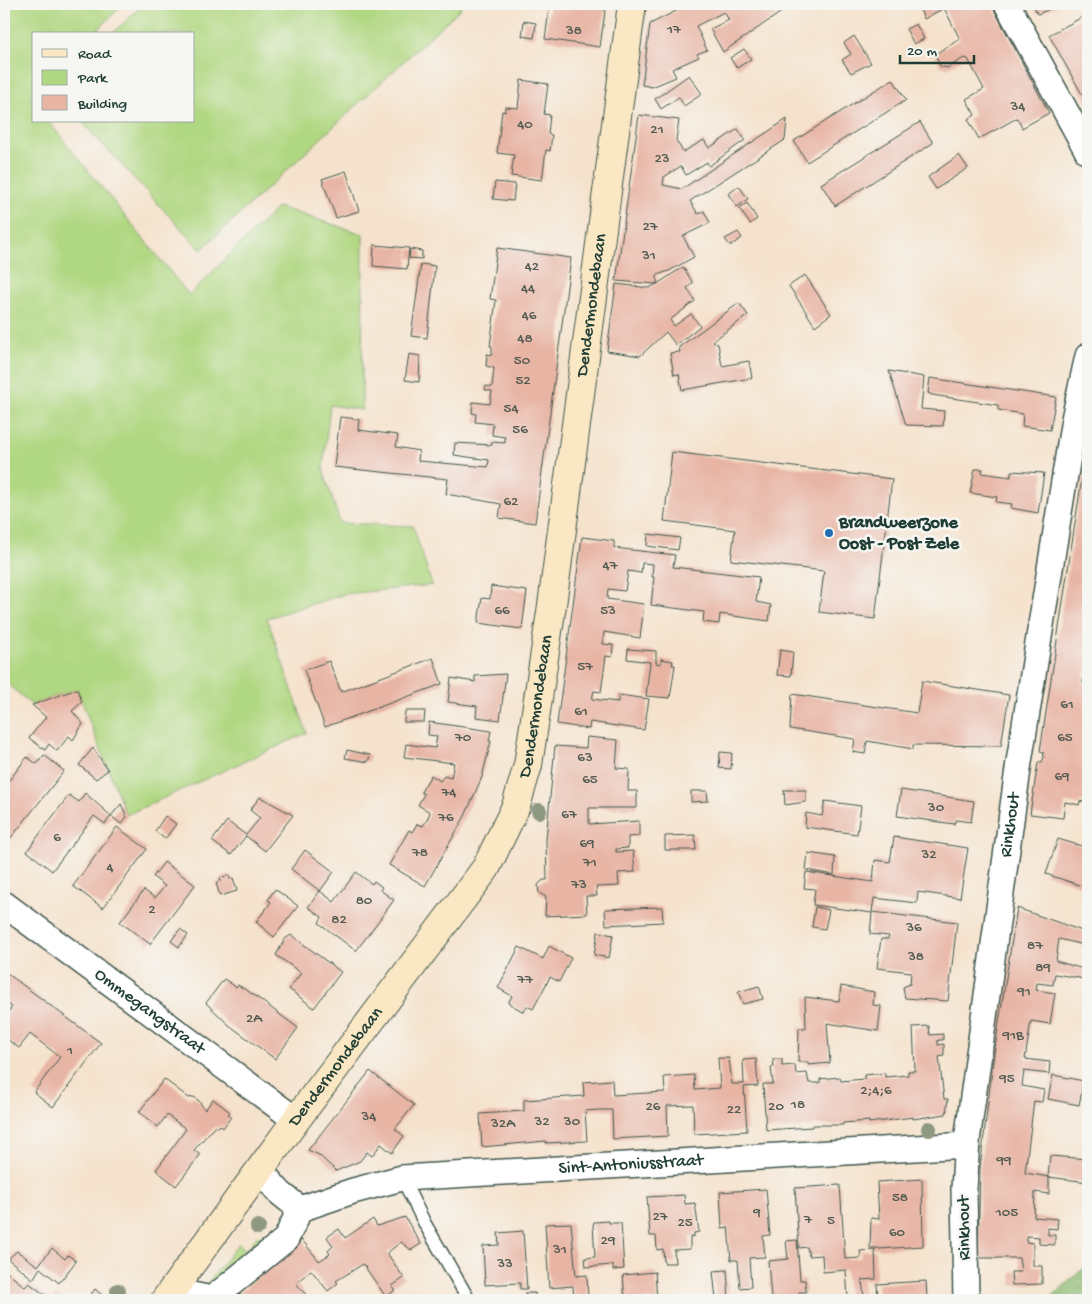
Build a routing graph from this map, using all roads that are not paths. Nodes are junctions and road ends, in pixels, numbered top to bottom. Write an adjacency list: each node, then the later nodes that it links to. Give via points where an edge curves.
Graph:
1 (632, 4): 7 (street, Dendermondebaan, via 552,605 528,765 521,791 486,868)
2 (1007, 4): 3 (street)
3 (1088, 152)
4 (1088, 356): 5 (street, Rinkhout)
5 (1081, 421): 8 (street, Rinkhout, via 1011,814)
6 (4, 904): 7 (street, Ommegangstraat)
7 (296, 1120): 9 (street, Dendermondebaan)
8 (967, 1145): 10 (street, Sint-Antoniusstraat); 14 (street, Rinkhout, via 964,1189)
9 (260, 1170): 11 (street); 12 (street, Dendermondebaan)
10 (402, 1178): 11 (street, Sint-Antoniusstraat); 13 (lane)
11 (300, 1209): 12 (street, via 286,1239 212,1299)
12 (169, 1296)
13 (469, 1300)
14 (966, 1300)

